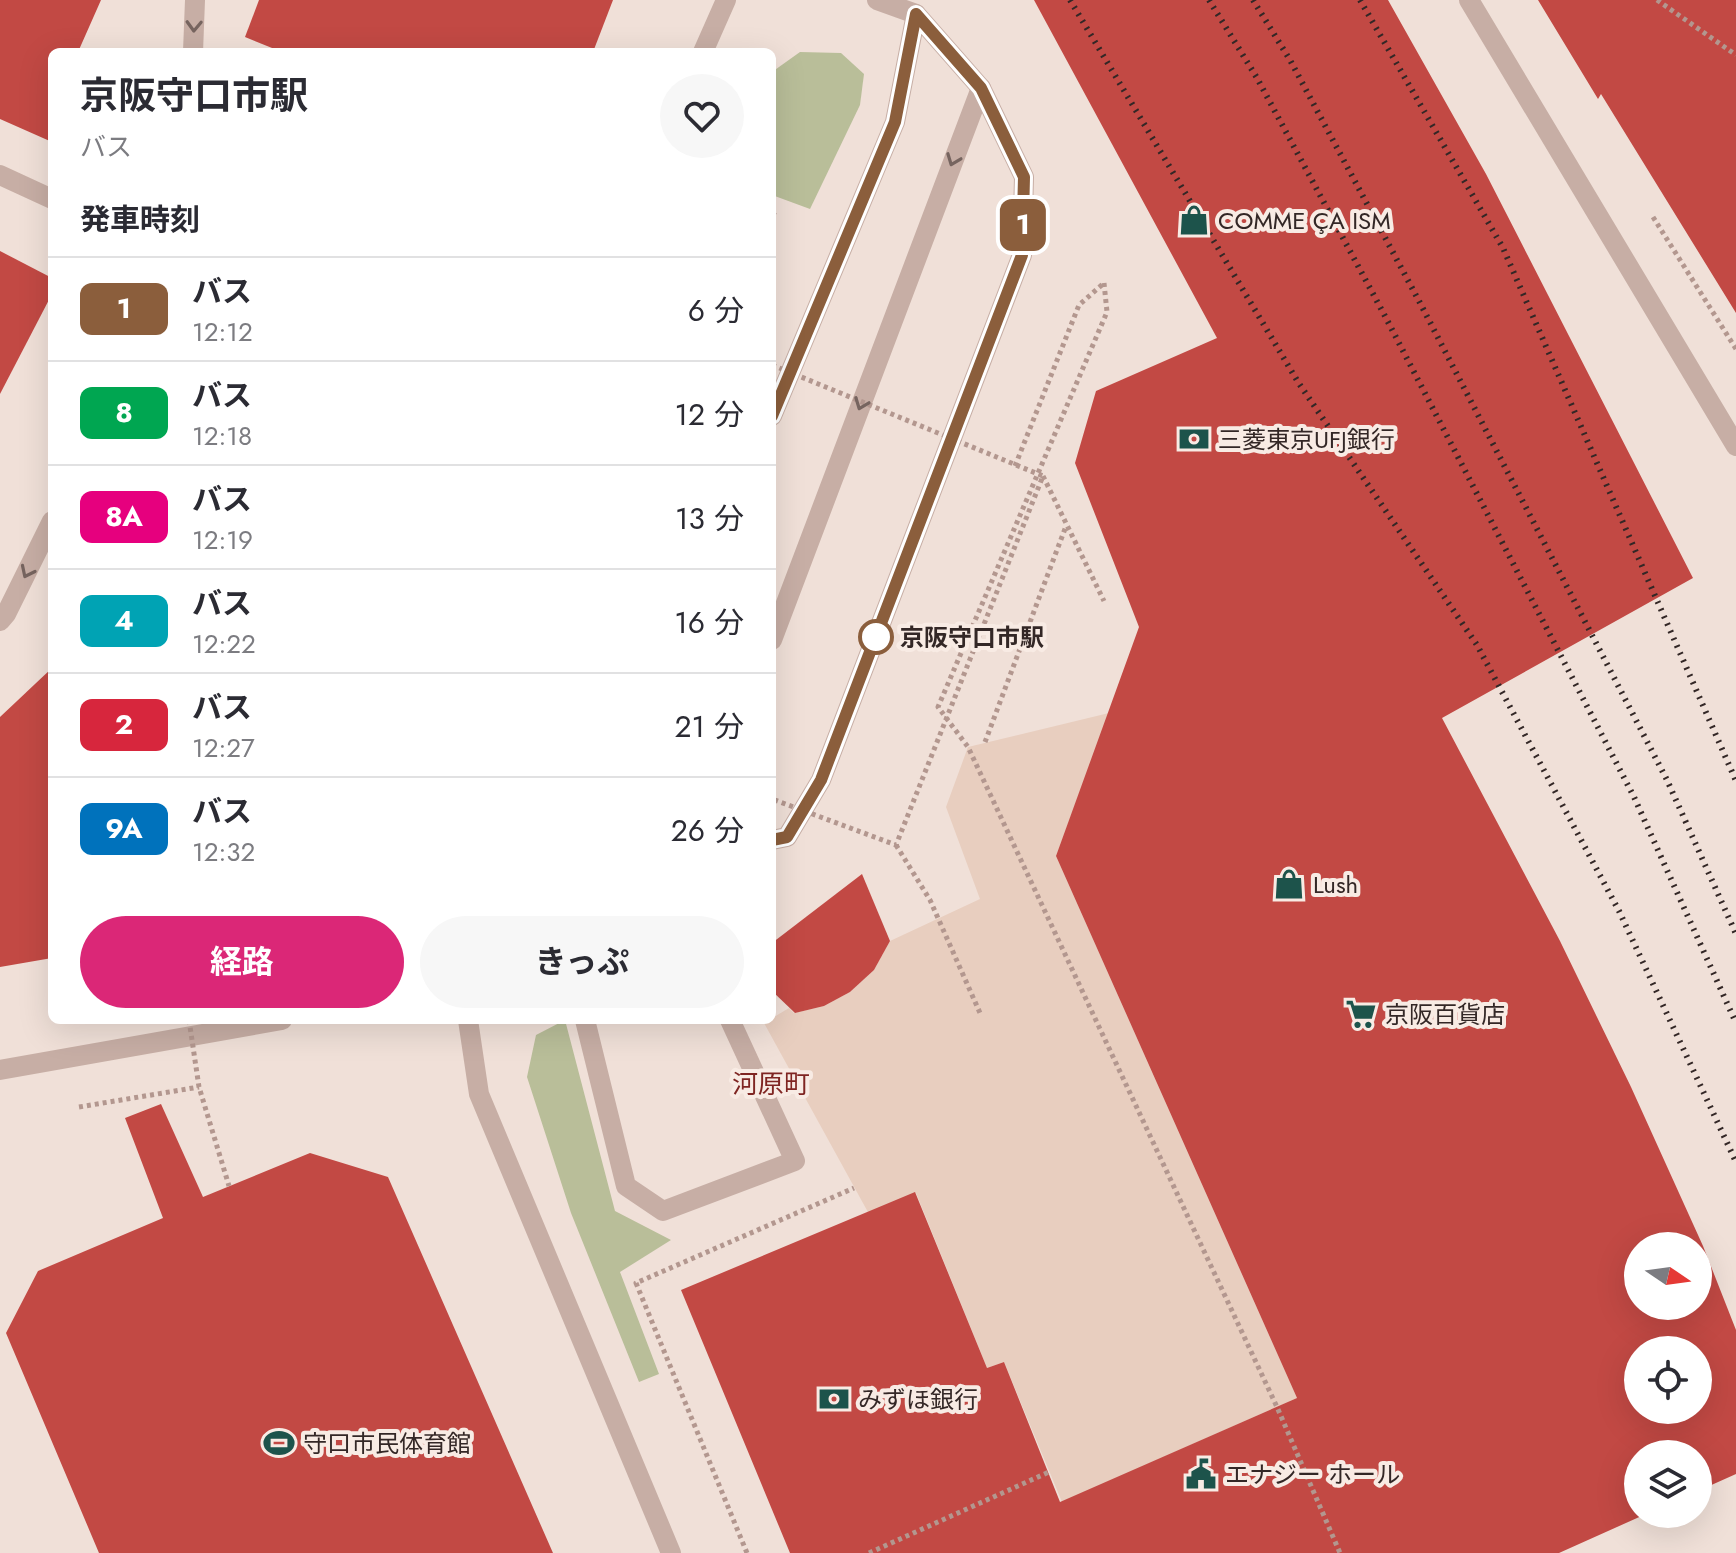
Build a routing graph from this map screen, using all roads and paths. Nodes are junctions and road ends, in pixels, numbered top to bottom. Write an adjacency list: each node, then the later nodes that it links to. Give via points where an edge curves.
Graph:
1 (195, 0): 7 (street, one-way to 7)
2 (726, 0): 8 (street)
3 (877, 0): 6 (street)
4 (1469, 0): 17 (street)
5 (1657, 0): 9 (path)
6 (913, 7): 10 (street); 14 (street, via 895,122)
7 (193, 48)
8 (705, 48)
9 (1736, 55)
10 (981, 88): 24 (street, one-way to 24); 27 (street, via 1024,177 1022,255 821,780 787,837)
11 (0, 175): 12 (street)
12 (48, 197)
13 (776, 367): 16 (path, bridge)
14 (776, 406)
15 (915, 409): 16 (path)
16 (910, 422): 18 (path, bridge)
17 (1736, 446)
18 (1015, 466): 19 (path, bridge); 44 (path, via 1079,305 1104,283 1107,312 938,707 968,747)
19 (1043, 476): 20 (path); 28 (path, bridge)
20 (1066, 526): 22 (path); 25 (path)
21 (48, 529): 23 (street, one-way to 23)
22 (1104, 601)
23 (0, 621)
24 (776, 629)
25 (985, 742)
26 (776, 800): 28 (path, bridge)
27 (776, 839)
28 (896, 845): 29 (path, via 930,900)
29 (980, 1013)
30 (190, 1024): 36 (path, bridge)
31 (259, 1024): 35 (street)
32 (469, 1024): 41 (street, via 479,1094)
33 (586, 1024): 34 (street, via 626,1186 663,1211 795,1161)
34 (732, 1024)
35 (0, 1070)
36 (199, 1087): 37 (path); 38 (path, bridge)
37 (79, 1107)
38 (229, 1186)
39 (854, 1188): 42 (path, via 636,1283)
40 (1049, 1472): 43 (path)
41 (671, 1553)
42 (747, 1553)
43 (869, 1553)
44 (1340, 1553)

